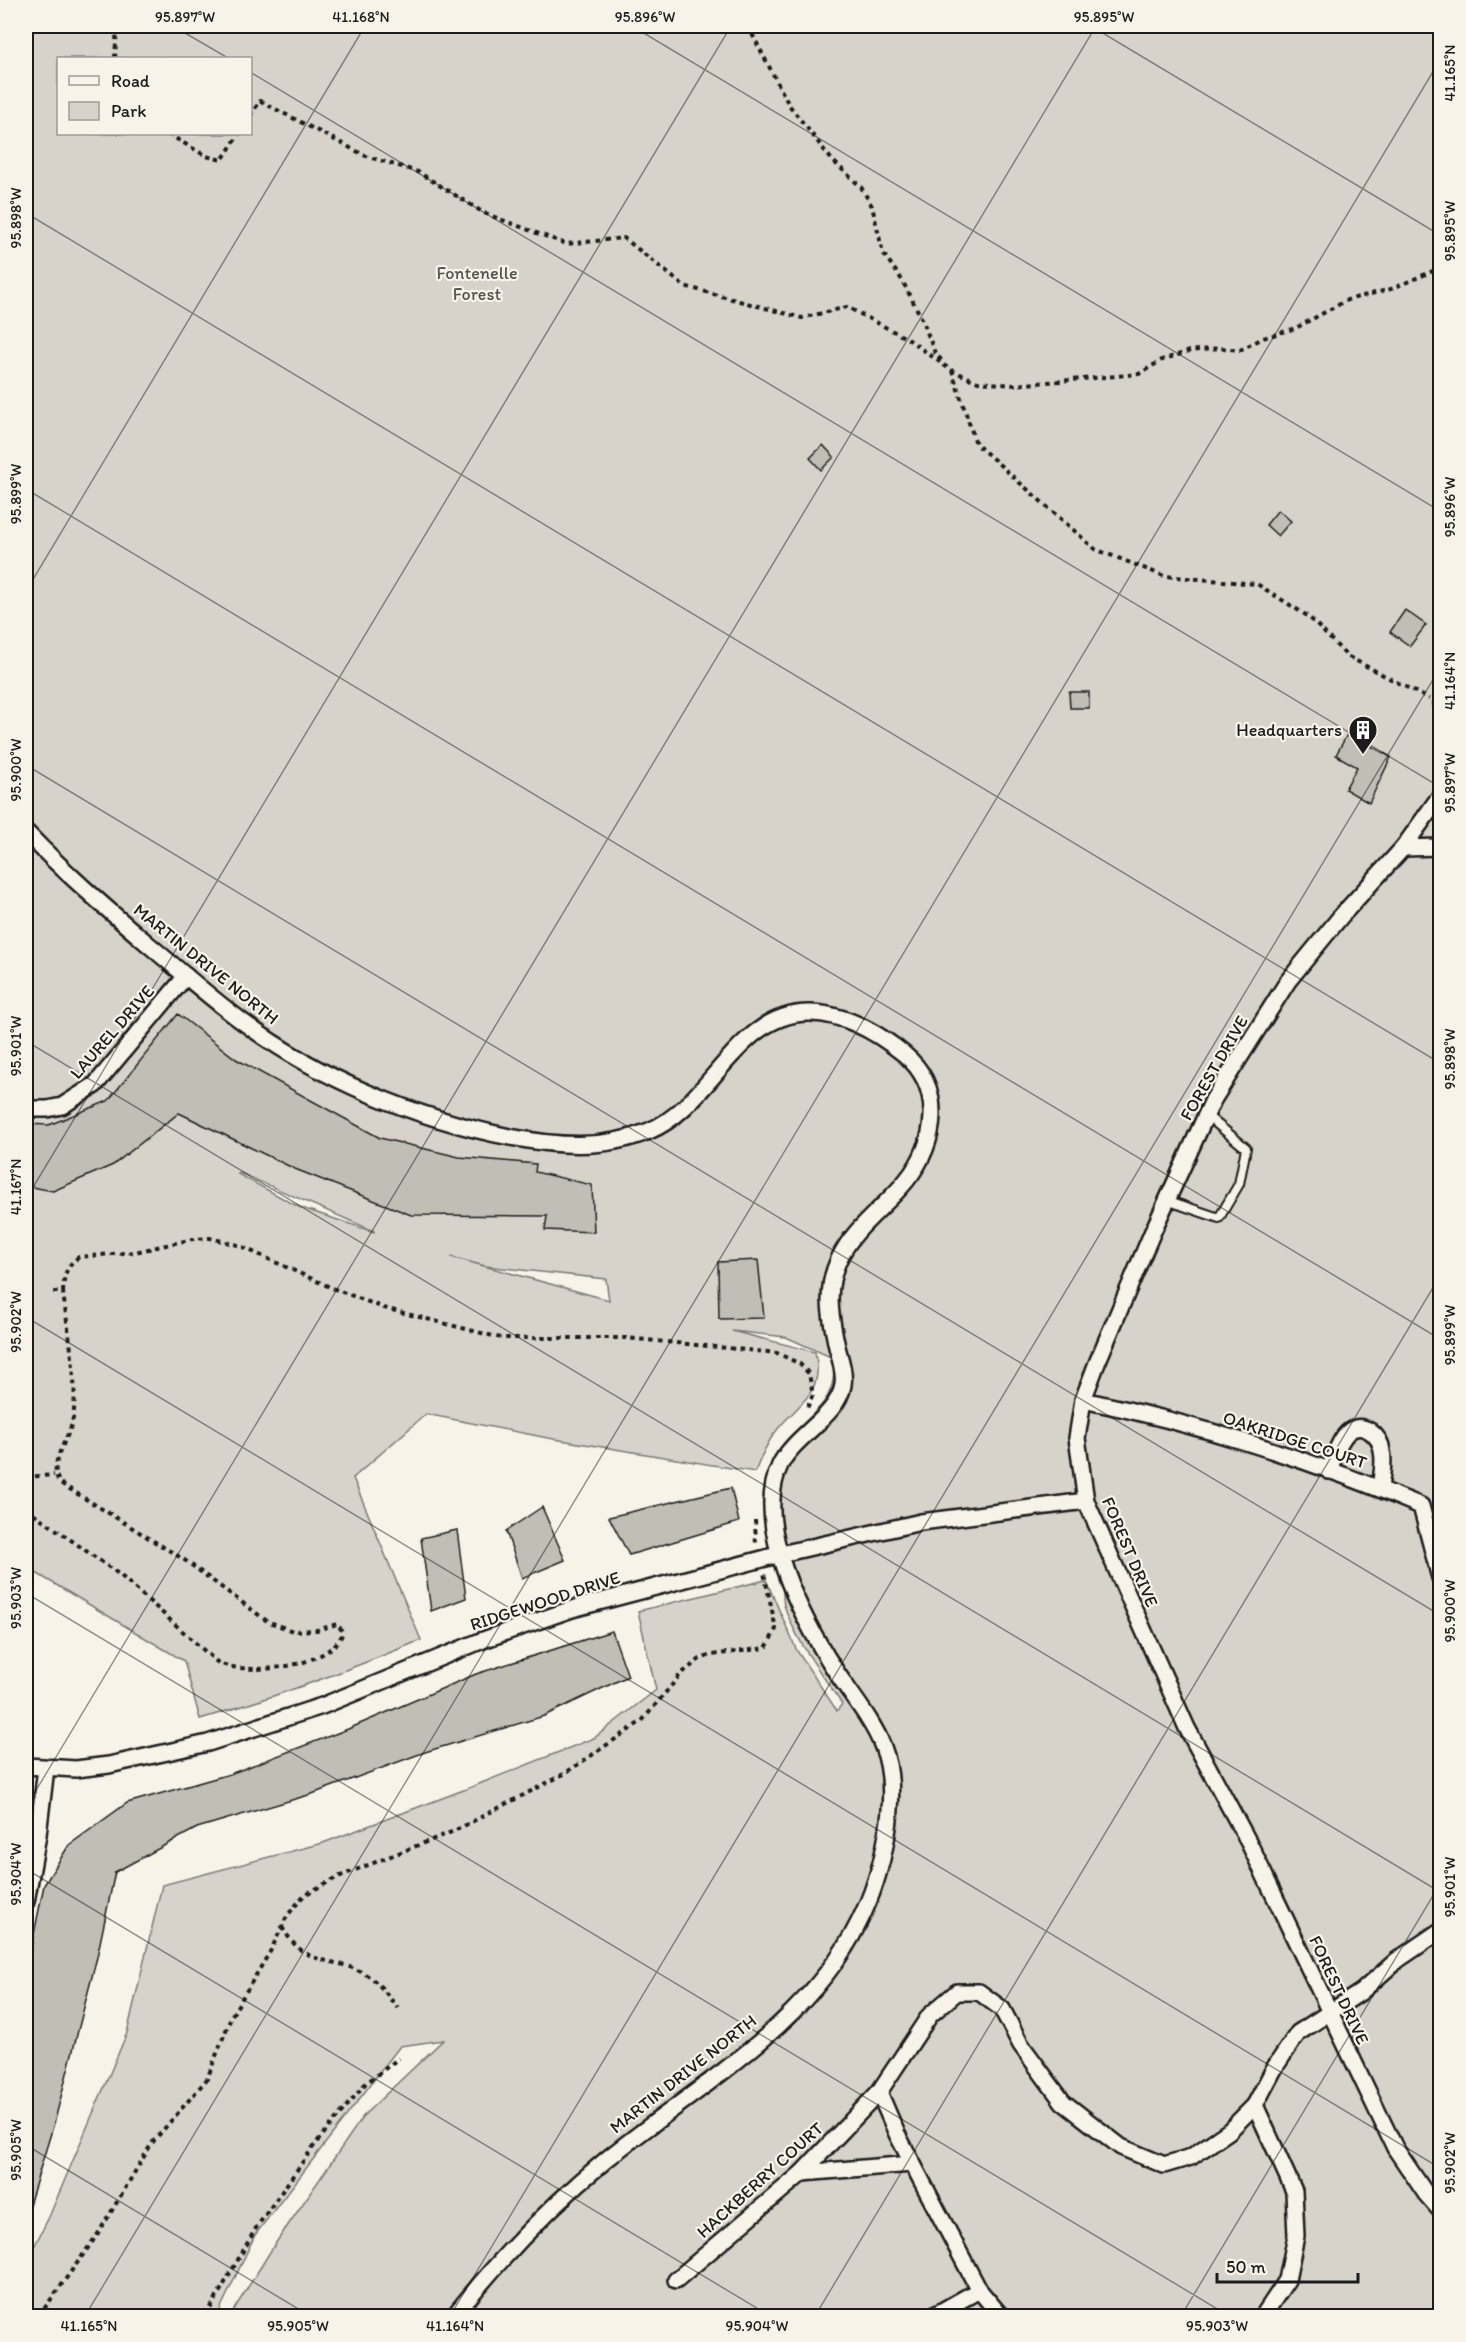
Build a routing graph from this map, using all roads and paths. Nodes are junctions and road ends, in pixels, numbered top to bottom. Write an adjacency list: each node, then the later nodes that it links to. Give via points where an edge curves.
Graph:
1 (117, 26): 3 (path)
2 (747, 26): 8 (path, via 789,105 832,160 861,187 872,206 883,253 902,279 935,353)
3 (115, 57)
4 (252, 113): 8 (path, via 260,101 366,156 418,172 484,213 566,244 624,238 684,286 802,318 847,307 908,339)
5 (170, 135): 6 (path, via 206,156 222,160)
6 (238, 135)
7 (1440, 268): 8 (path, via 1391,289 1347,300 1296,328 1240,350 1190,351 1162,360 1139,374 1014,385 978,381)
8 (952, 372): 9 (path, via 976,444 1095,549 1164,576 1257,584 1309,617 1347,656)
9 (1439, 708)
10 (1440, 796): 13 (street, FOREST DRIVE)
11 (26, 832): 14 (street, MARTIN DRIVE NORTH, via 75,881)
12 (1440, 847): 13 (street)
13 (1403, 848): 16 (street, FOREST DRIVE, via 1288,981)
14 (186, 976): 15 (street, LAUREL DRIVE, via 94,1085 62,1106); 28 (street, MARTIN DRIVE NORTH, via 278,1046 348,1084 427,1115 538,1142 608,1144 662,1126 686,1109 752,1036 768,1024 798,1014 847,1020 884,1039 916,1065 932,1098 930,1137 906,1181 861,1226 838,1260 828,1301 844,1382 828,1412 794,1444 774,1481 771,1503)
15 (26, 1109)
16 (1206, 1115): 17 (street, FOREST DRIVE); 17 (lane, via 1246,1148 1239,1184 1219,1218)
17 (1169, 1201): 21 (street, FOREST DRIVE)
18 (51, 1292): 19 (path)
19 (63, 1292): 20 (path, via 64,1275 79,1257 135,1252 210,1238 238,1245 360,1299 482,1334 526,1340 626,1338 777,1353 800,1364 809,1374); 23 (path, via 74,1405)
20 (813, 1395)
21 (1083, 1400): 22 (street, OAKRIDGE COURT, via 1152,1414); 26 (street, FOREST DRIVE, via 1077,1438)
22 (1329, 1471): 25 (street, OAKRIDGE COURT); 25 (street, via 1343,1437 1351,1430 1365,1428 1376,1435 1383,1453)
23 (54, 1475): 24 (path); 27 (path, via 67,1489 186,1561 267,1621 293,1631 337,1624 343,1632 341,1639 326,1654 314,1659 251,1670 228,1667 112,1569)
24 (26, 1477)
25 (1380, 1489): 30 (street, OAKRIDGE COURT, via 1421,1506)
26 (1086, 1502): 28 (street, RIDGEWOOD DRIVE, via 921,1522); 37 (street, FOREST DRIVE, via 1186,1728 1249,1843)
27 (26, 1508)
28 (781, 1554): 29 (street, RIDGEWOOD DRIVE); 48 (street, MARTIN DRIVE NORTH, via 795,1597 814,1636 873,1726 889,1769 889,1818 877,1874 860,1920 830,1968 762,2040 566,2193 488,2274)
29 (760, 1560): 32 (street, RIDGEWOOD DRIVE, via 572,1609 483,1640 322,1706 208,1743 109,1765); 34 (path, via 776,1629 766,1648 711,1654 700,1659 681,1674 642,1721 564,1774 454,1831 318,1885 299,1900)
30 (1440, 1578)
31 (26, 1766): 32 (street, RIDGEWOOD DRIVE)
32 (46, 1768): 33 (street)
33 (26, 1902)
34 (282, 1926): 36 (path, via 303,1953 366,1974); 46 (path, via 232,2015 207,2079 152,2143 99,2234)
35 (1440, 1931): 37 (street, HACKBERRY COURT, via 1396,1961 1361,1992)
36 (398, 2008)
37 (1328, 2012): 40 (street, HACKBERRY COURT, via 1298,2033); 43 (street, FOREST DRIVE, via 1395,2148)
38 (399, 2058): 47 (path, via 365,2084 316,2143 256,2228)
39 (879, 2092): 40 (street, HACKBERRY COURT, via 930,2015 957,1992 979,1992 1002,2009 1021,2045 1063,2102 1121,2147 1164,2165 1191,2157 1229,2131); 41 (street); 42 (street, HACKBERRY COURT)
40 (1255, 2105): 51 (street, via 1294,2191 1296,2236 1287,2280)
41 (912, 2164): 42 (street); 45 (street)
42 (802, 2173): 44 (street, HACKBERRY COURT)
43 (1440, 2210)
44 (676, 2280)
45 (979, 2290): 49 (street); 50 (street)
46 (39, 2316)
47 (206, 2316)
48 (454, 2316)
49 (933, 2316)
50 (1001, 2316)
51 (1263, 2316)

